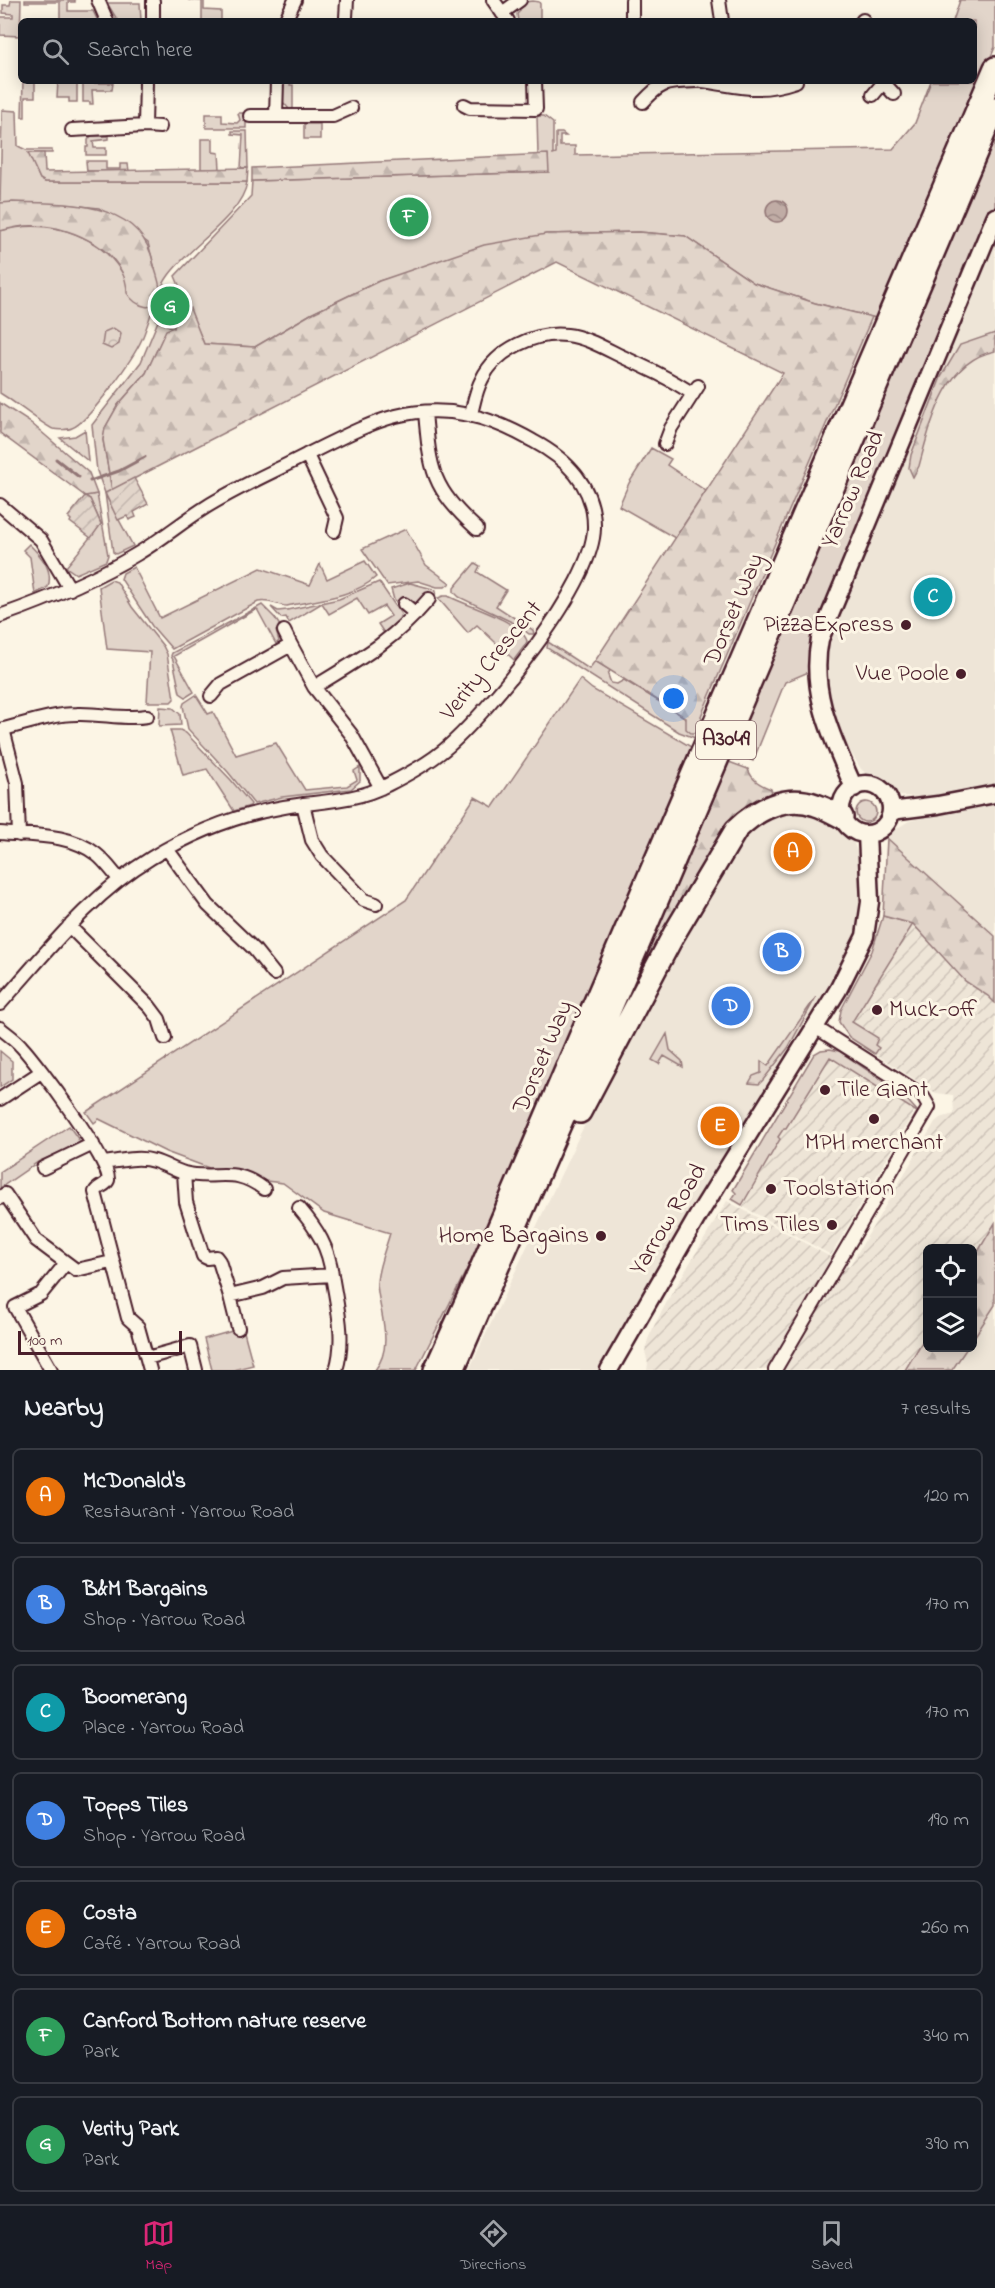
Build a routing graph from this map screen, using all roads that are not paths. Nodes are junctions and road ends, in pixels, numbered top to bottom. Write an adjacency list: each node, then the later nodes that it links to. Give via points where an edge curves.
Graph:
1 (98, 0): 11 (street)
2 (295, 0): 13 (street)
3 (347, 0): 9 (street)
4 (493, 0): 10 (street)
5 (520, 0): 10 (street)
6 (632, 0): 14 (street)
7 (719, 0): 15 (street)
8 (153, 1): 12 (street)
9 (346, 17)
10 (505, 17)
11 (106, 18)
12 (153, 18)
13 (286, 18)
14 (632, 18)
15 (722, 18)
16 (995, 68): 93 (highway, Dorset Way / A3049)
17 (146, 84): 35 (street)
18 (277, 84): 34 (street)
19 (536, 84): 30 (street, via 542,110)
20 (645, 84): 26 (street)
21 (664, 84): 26 (street)
22 (725, 84): 23 (street, via 775,88)
23 (787, 84)
24 (880, 84): 27 (street)
25 (884, 84): 28 (street)
26 (652, 92): 29 (street)
27 (873, 94)
28 (894, 94)
29 (643, 102)
30 (464, 105)
31 (351, 108): 34 (street, via 333,116)
32 (995, 108): 94 (highway, Dorset Way / A3049, via 632,961)
33 (250, 116): 34 (street)
34 (276, 116)
35 (145, 126): 36 (street); 37 (street)
36 (160, 127)
37 (78, 132)
38 (995, 217): 58 (street, Yarrow Road, via 820,639 816,658 821,708)
39 (425, 412): 40 (street, Verity Crescent); 42 (street, Verity Crescent, via 376,423); 44 (street, via 428,453 437,482 454,508)
40 (471, 414): 41 (street, via 482,378 491,364 532,339 569,335 695,390 670,428); 57 (street, Verity Crescent, via 512,429 568,464 588,493 594,533 586,560 557,615 487,707 444,750)
41 (665, 444)
42 (307, 455): 45 (street, via 337,518); 46 (street, Verity Crescent, via 206,507 142,551)
43 (0, 505): 46 (street, via 41,540)
44 (477, 529)
45 (334, 531)
46 (70, 589): 50 (street, Verity Crescent)
47 (429, 599): 49 (street)
48 (404, 604): 49 (street)
49 (416, 614): 53 (street, via 370,654)
50 (0, 616)
51 (284, 631): 52 (street)
52 (291, 645): 53 (street); 54 (street, via 221,684)
53 (314, 687): 57 (street, via 351,734)
54 (211, 696)
55 (147, 716): 56 (street, via 74,714)
56 (2, 730): 65 (street, via 17,783)
57 (381, 788): 60 (street, Verity Crescent, via 348,798)
58 (854, 788): 61 (street, via 862,785 881,789); 62 (street, via 845,795)
59 (995, 794): 61 (street)
60 (303, 804): 66 (street, Verity Crescent, via 240,817 196,833); 68 (street, via 312,840 322,856 364,900)
61 (891, 811): 64 (street, via 880,830)
62 (842, 817): 64 (street, via 850,829); 95 (highway, via 815,804 778,804 748,818 730,838 674,934 568,1137)
63 (0, 833): 65 (street)
64 (867, 834): 72 (street, Yarrow Road, via 870,902 865,936)
65 (19, 835): 67 (street, via 74,842 97,855)
66 (167, 849): 67 (street, Verity Crescent); 70 (street, via 208,905)
67 (119, 879): 69 (street, Verity Crescent)
68 (376, 904)
69 (69, 926): 71 (street, Verity Crescent); 74 (street, via 150,1007)
70 (274, 974)
71 (0, 1004)
72 (815, 1027): 96 (street, Yarrow Road, via 699,1214); 97 (street, via 922,1095 928,1107)
73 (0, 1028): 75 (street, via 21,1046)
74 (165, 1038)
75 (41, 1072): 76 (street); 77 (street)
76 (0, 1099)
77 (93, 1144): 78 (street); 79 (street)
78 (104, 1163): 80 (street, via 153,1160); 84 (street, via 108,1178 95,1192)
79 (43, 1168)
80 (184, 1173): 81 (street, via 234,1174); 87 (street, via 186,1202 203,1256 219,1261)
81 (264, 1189)
82 (2, 1196): 85 (street, via 36,1240)
83 (299, 1208): 86 (street, via 318,1231)
84 (112, 1262): 85 (street, via 76,1270); 89 (street, via 128,1318 138,1327)
85 (66, 1263): 90 (street, via 41,1294 15,1307)
86 (332, 1275): 87 (street, via 283,1278); 92 (street, via 341,1329 341,1354)
87 (230, 1296): 88 (street)
88 (238, 1328)
89 (149, 1364): 91 (street, via 190,1346)
90 (51, 1370)
91 (196, 1370)
92 (336, 1370)
93 (435, 1370)
94 (453, 1370)
95 (460, 1370)
96 (609, 1370)
97 (775, 1370)

